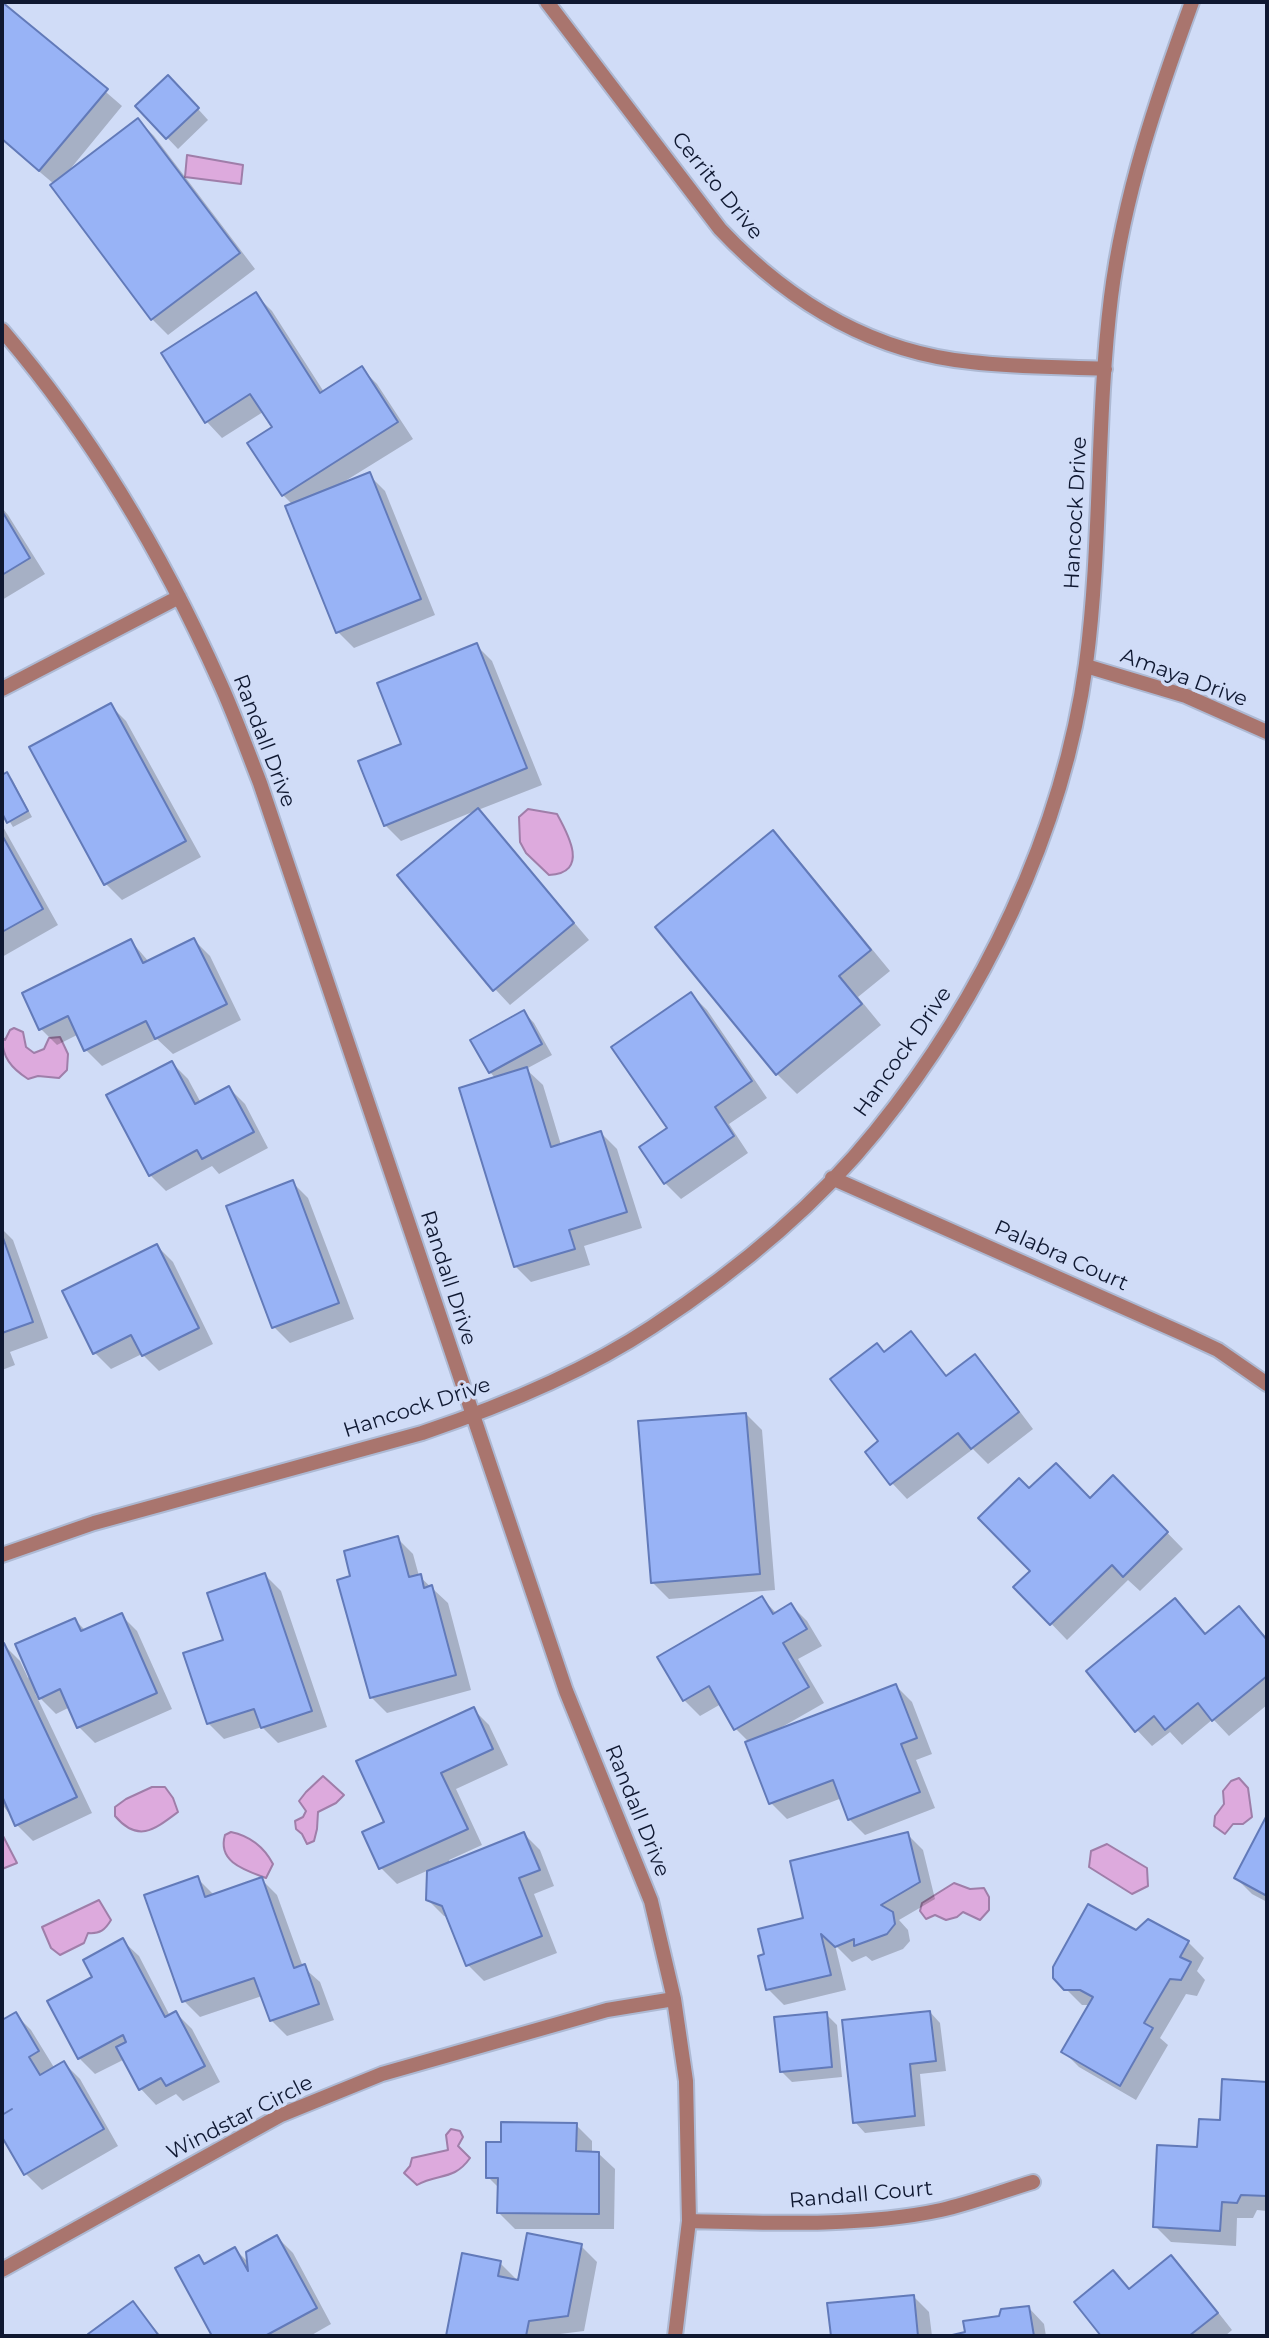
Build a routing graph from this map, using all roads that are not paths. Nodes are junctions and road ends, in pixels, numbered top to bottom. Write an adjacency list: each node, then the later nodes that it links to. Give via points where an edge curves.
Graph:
1 (547, 2): 4 (street, Cerrito Drive, via 720,229 770,277 815,309 890,344 930,355 970,362)
2 (1192, 2): 4 (street, Hancock Drive, via 1156,101 1129,197)
3 (2, 330): 5 (street, Randall Drive, via 97,456)
4 (1105, 369): 6 (street, Hancock Drive)
5 (179, 597): 7 (street); 11 (street, Randall Drive, via 260,783)
6 (1086, 666): 8 (street, Amaya Drive, via 1186,696); 9 (street, Hancock Drive, via 1061,778 1029,873 1001,934 953,1023 875,1131)
7 (2, 688)
8 (1267, 732)
9 (832, 1178): 10 (street, Palabra Court, via 1186,1335); 11 (street, Hancock Drive, via 731,1271 649,1329 561,1377)
10 (1267, 1384)
11 (472, 1416): 12 (street, Hancock Drive, via 94,1523); 13 (street, Randall Drive, via 566,1690 651,1901)
12 (2, 1555)
13 (674, 1999): 15 (street, Randall Drive, via 686,2081); 16 (street, Windstar Circle, via 607,2010 382,2074 281,2115)
14 (1033, 2182): 15 (street, Randall Court, via 940,2210 881,2218)
15 (689, 2221): 17 (street, Randall Drive)
16 (2, 2270)
17 (676, 2336)

